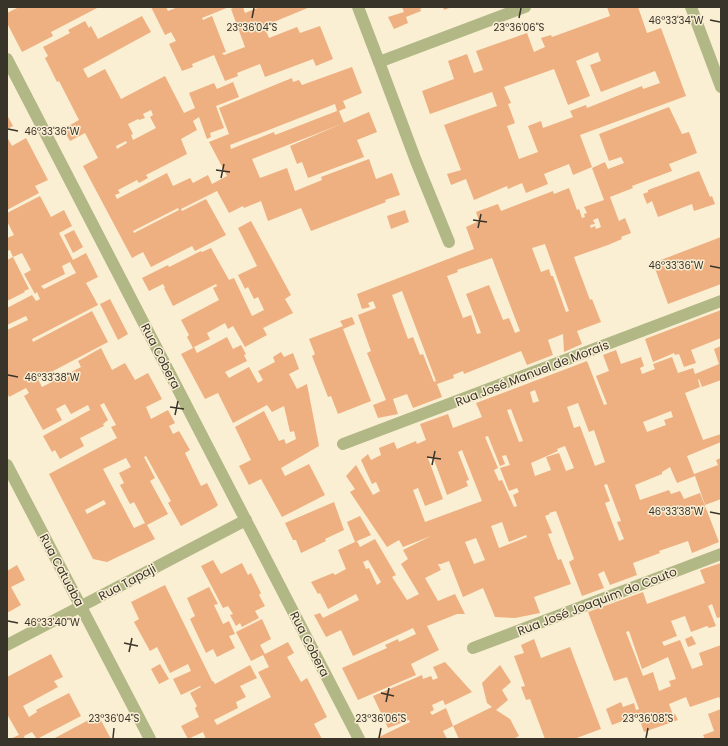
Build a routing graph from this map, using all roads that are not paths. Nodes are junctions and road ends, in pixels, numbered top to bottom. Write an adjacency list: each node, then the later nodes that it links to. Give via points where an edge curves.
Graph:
1 (358, 7): 5 (street)
2 (525, 7): 5 (street)
3 (691, 7): 6 (street)
4 (7, 59): 11 (street, Rua Cobera)
5 (379, 62): 7 (street)
6 (721, 87)
7 (449, 242)
8 (721, 301): 9 (street, Rua José Manuel de Morais)
9 (343, 444)
10 (7, 465): 13 (street, Rua Catuaba)
11 (246, 520): 13 (street, Rua Tapaji); 17 (street, Rua Cobera)
12 (721, 554): 15 (street, Rua José Joaquim do Couto)
13 (81, 606): 14 (street, Rua Tapaji); 16 (street, Rua Catuaba)
14 (7, 644)
15 (473, 648)
16 (150, 739)
17 (359, 739)

